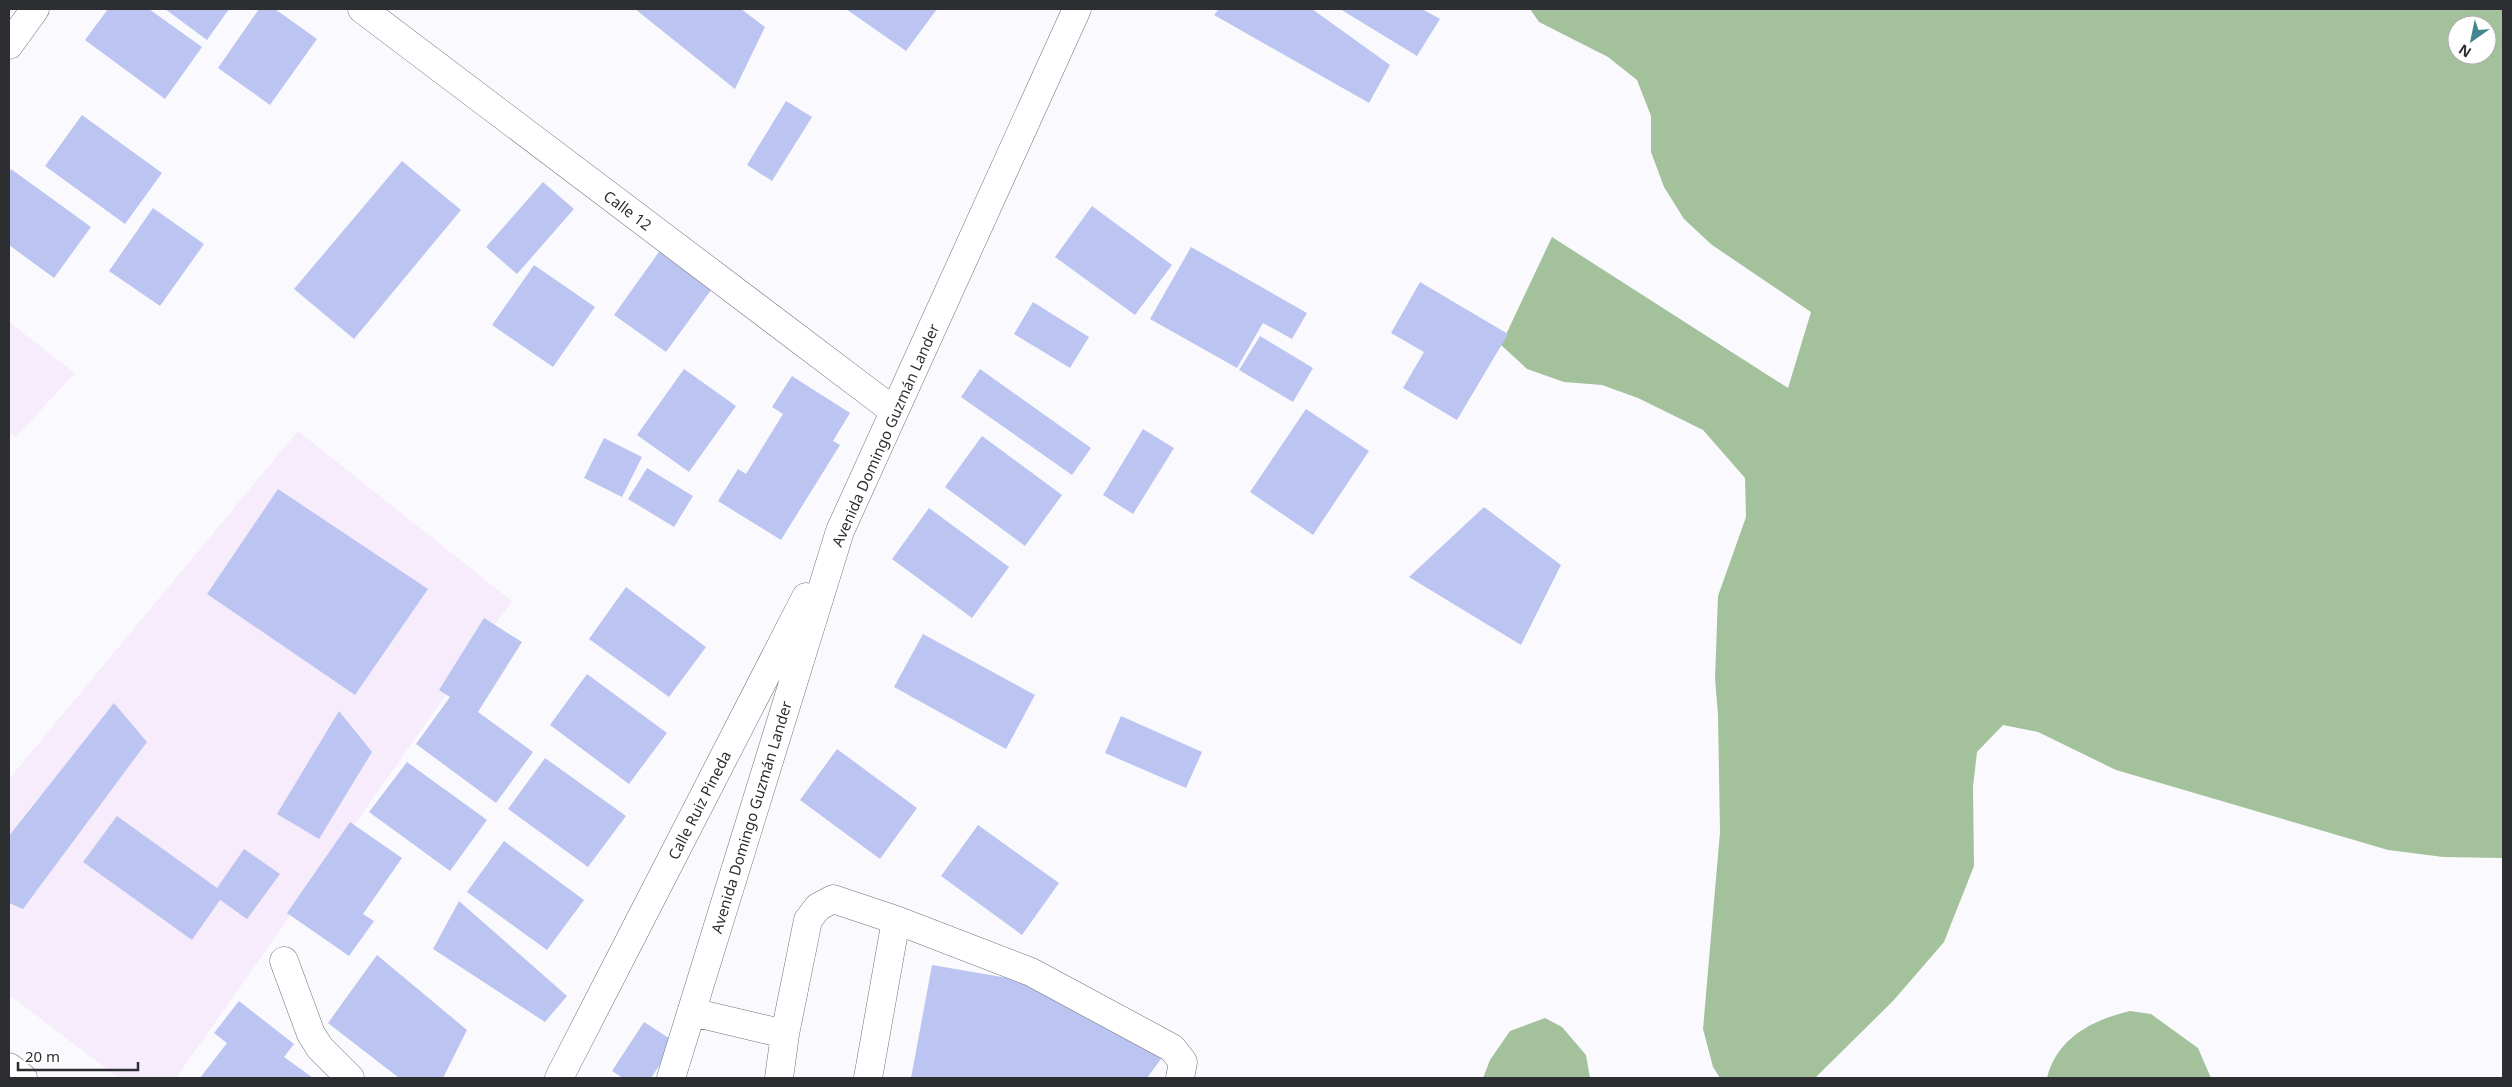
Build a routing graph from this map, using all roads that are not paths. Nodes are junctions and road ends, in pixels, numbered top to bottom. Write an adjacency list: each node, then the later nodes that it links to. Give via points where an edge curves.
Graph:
1 (35, 9): 4 (street)
2 (362, 9): 5 (street, Calle 12)
3 (1077, 9): 5 (street, Avenida Domingo Guzmán Lander)
4 (9, 45)
5 (894, 411): 6 (street, Avenida Domingo Guzmán Lander)
6 (840, 532): 9 (street, Avenida Domingo Guzmán Lander); 14 (street, Calle Ruiz Pineda)
7 (896, 920): 10 (street, via 833,899 818,907 808,920); 17 (street); 18 (street, via 1031,972 1172,1048 1183,1062)
8 (284, 961): 13 (street, via 311,1034 320,1048)
9 (692, 1012): 10 (street); 15 (street, Avenida Domingo Guzmán Lander)
10 (785, 1034): 16 (street)
11 (9, 1067): 12 (street)
12 (23, 1078)
13 (350, 1078)
14 (559, 1078)
15 (671, 1078)
16 (779, 1078)
17 (868, 1078)
18 (1180, 1078)

